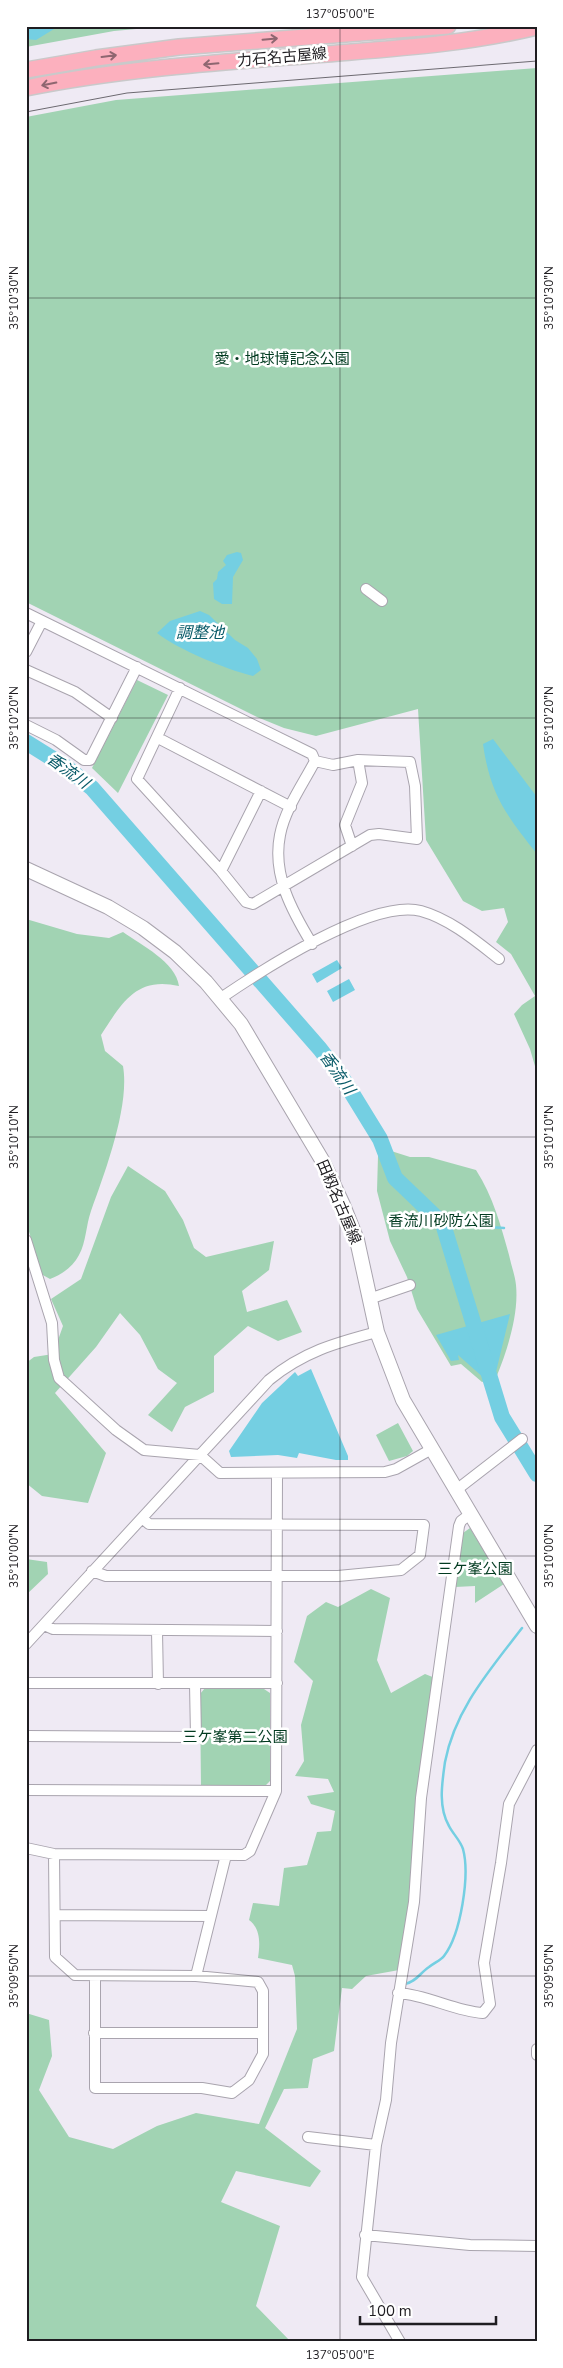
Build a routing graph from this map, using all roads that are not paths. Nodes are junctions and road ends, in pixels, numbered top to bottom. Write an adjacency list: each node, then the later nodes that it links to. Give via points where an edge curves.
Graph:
1 (424, 26): 4 (main road)
2 (448, 26): 4 (main road, 力石名古屋線)
3 (537, 27): 6 (main road, 力石名古屋線, via 451,44)
4 (406, 31): 7 (main road, 力石名古屋線, one-way to 4, via 179,47)
5 (537, 37): 6 (main road, via 490,47 434,53)
6 (326, 54): 8 (main road, 力石名古屋線, one-way to 8, via 103,75)
7 (26, 70)
8 (26, 88)
9 (366, 589): 10 (street)
10 (382, 601)
11 (26, 613): 12 (street)
12 (42, 621): 13 (street); 14 (street)
13 (26, 652)
14 (137, 667): 16 (street); 17 (street)
15 (26, 670): 17 (street, via 74,692)
16 (180, 688): 19 (street); 21 (street, via 312,754)
17 (112, 718): 18 (street, via 90,760 84,760 56,740)
18 (26, 725)
19 (158, 738): 22 (street); 26 (street, via 137,779)
20 (358, 760): 21 (street, via 333,765); 24 (street, via 362,783 345,825); 24 (street, via 410,762 415,786 417,839 379,834 370,835)
21 (315, 761): 23 (street)
22 (261, 790): 23 (street); 26 (street)
23 (291, 807): 27 (street, via 280,834 278,865)
24 (352, 846): 27 (street)
25 (26, 869): 30 (main road, 田籾名古屋線, via 108,907 143,928 175,952)
26 (221, 871): 27 (street, via 246,902 253,904)
27 (283, 887): 28 (street)
28 (312, 944): 29 (street, via 385,911 420,911 454,927); 30 (street)
29 (499, 959)
30 (221, 998): 33 (main road, 田籾名古屋線, via 255,1046 322,1160 357,1240)
31 (26, 1240): 37 (street, via 52,1323 54,1360 59,1378 116,1430 144,1450)
32 (410, 1285): 33 (street)
33 (370, 1299): 34 (main road, 田籾名古屋線)
34 (377, 1332): 36 (main road, 田籾名古屋線, via 400,1393); 37 (street, via 330,1344 288,1366 269,1380)
35 (522, 1439): 39 (street)
36 (430, 1450): 38 (street, via 396,1469 380,1472); 39 (main road, 田籾名古屋線)
37 (200, 1455): 38 (street, via 220,1473); 41 (street)
38 (277, 1473): 42 (street)
39 (454, 1491): 40 (main road, 田籾名古屋線)
40 (469, 1515): 46 (main road, 田籾名古屋線); 65 (street, via 459,1526 421,1798 414,1902)
41 (142, 1518): 42 (street, via 149,1524); 43 (street)
42 (277, 1524): 44 (street); 44 (street, via 424,1526 420,1555 401,1570 338,1576)
43 (92, 1571): 44 (street, via 106,1576); 45 (street)
44 (278, 1576): 48 (street)
45 (44, 1625): 47 (street, via 53,1629); 49 (street)
46 (537, 1626)
47 (157, 1631): 48 (street); 52 (street)
48 (277, 1631): 51 (street)
49 (26, 1644)
50 (26, 1683): 52 (street)
51 (277, 1683): 53 (street); 57 (street)
52 (158, 1684): 53 (street)
53 (195, 1684): 54 (street, via 196,1737)
54 (26, 1736)
55 (537, 1750): 65 (street, via 509,1804 484,1963 490,2004 483,2013 473,2012 429,1998)
56 (26, 1790): 57 (street)
57 (276, 1791): 60 (street, via 250,1851 244,1855)
58 (26, 1848): 59 (street)
59 (54, 1854): 60 (street); 61 (street)
60 (226, 1855): 62 (street)
61 (56, 1915): 62 (street); 64 (street, via 55,1957 75,1975)
62 (210, 1916): 63 (street)
63 (196, 1976): 64 (street); 67 (street, via 258,1982 263,1992)
64 (95, 1977): 66 (street)
65 (398, 1993): 71 (street, via 386,2100)
66 (94, 2033): 67 (street); 67 (street, via 96,2088 202,2088 232,2093 249,2080 263,2054)
67 (263, 2033)
68 (537, 2049): 69 (street)
69 (537, 2055)
70 (308, 2137): 71 (street)
71 (376, 2145): 72 (street)
72 (365, 2234): 73 (street, via 470,2245); 74 (street, via 362,2277)
73 (537, 2246)
74 (400, 2342)

